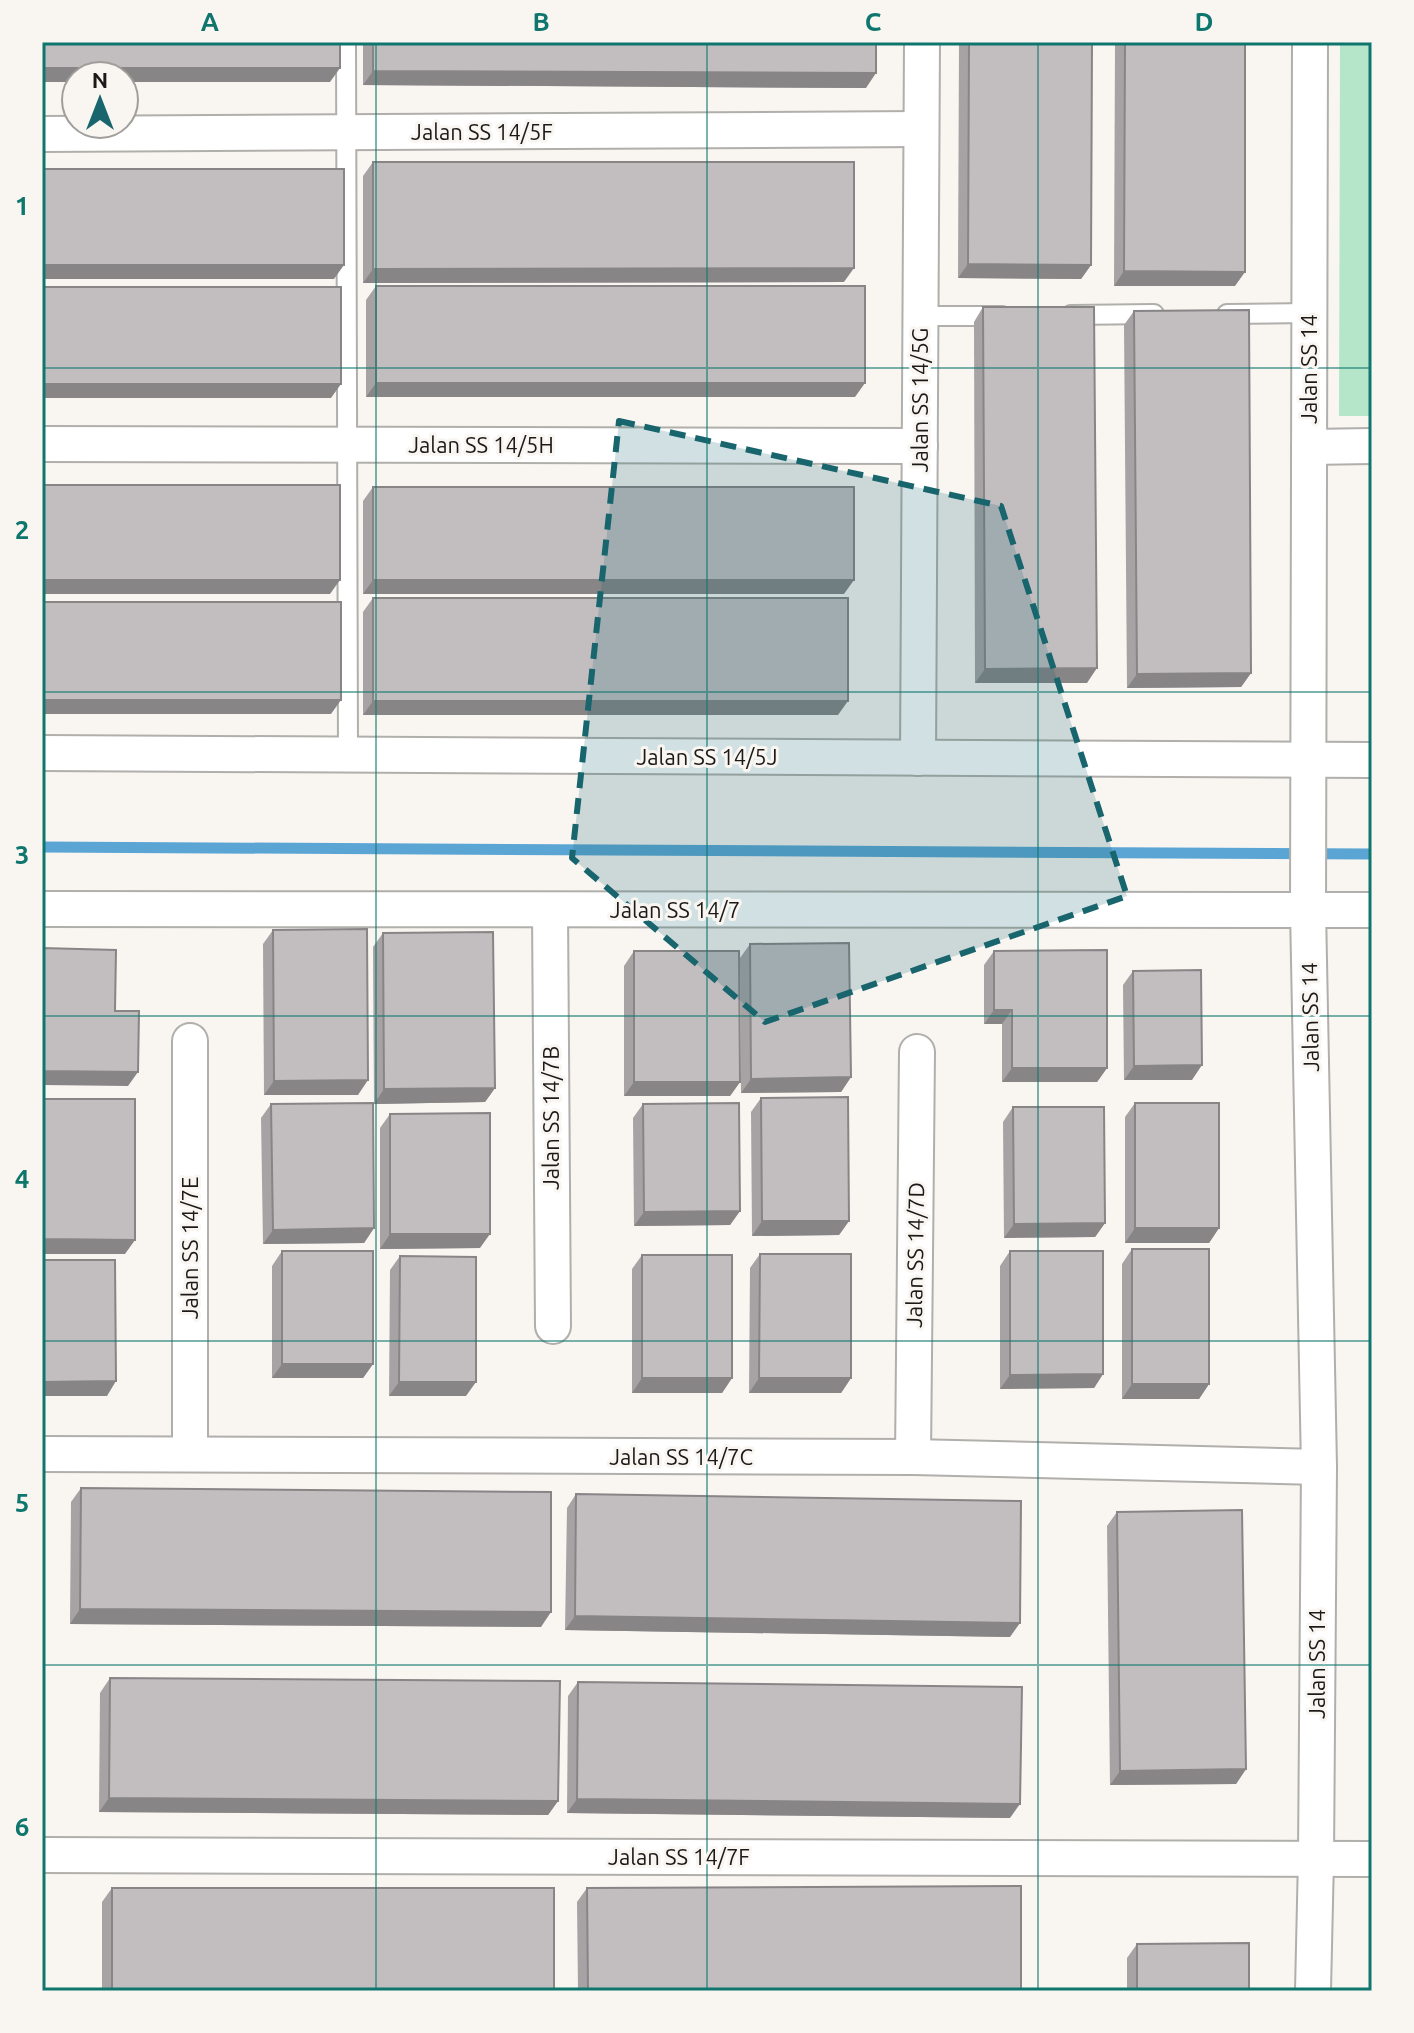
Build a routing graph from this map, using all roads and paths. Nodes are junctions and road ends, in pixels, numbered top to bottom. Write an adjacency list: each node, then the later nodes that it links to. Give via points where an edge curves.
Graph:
1 (346, 42): 5 (lane)
2 (922, 42): 4 (street, Jalan SS 14/5G)
3 (1310, 42): 7 (street, Jalan SS 14)
4 (921, 129): 5 (street, Jalan SS 14/5F); 12 (street, Jalan SS 14/5G)
5 (346, 133): 6 (street, Jalan SS 14/5F); 14 (lane)
6 (42, 134)
7 (1309, 313): 9 (lane); 17 (street, Jalan SS 14)
8 (1168, 314): 11 (lane)
9 (1215, 314)
10 (1013, 315): 12 (lane)
11 (1059, 315)
12 (920, 316): 15 (street, Jalan SS 14/5G)
13 (42, 444): 14 (street, Jalan SS 14/5H)
14 (347, 444): 15 (street, Jalan SS 14/5H); 19 (lane)
15 (920, 446): 20 (street, Jalan SS 14/5G)
16 (1372, 446): 17 (street)
17 (1309, 447): 21 (street, Jalan SS 14)
18 (42, 753): 19 (street, Jalan SS 14/5J)
19 (348, 755): 20 (street, Jalan SS 14/5J)
20 (918, 758): 21 (street, Jalan SS 14/5J)
21 (1309, 760): 22 (street, Jalan SS 14/5J); 25 (street, Jalan SS 14)
22 (1372, 760)
23 (42, 909): 24 (street, Jalan SS 14/7)
24 (550, 910): 25 (street, Jalan SS 14/7); 29 (street, Jalan SS 14/7B)
25 (1308, 910): 26 (street, Jalan SS 14/7); 33 (street, Jalan SS 14)
26 (1372, 910)
27 (190, 1041): 31 (street, Jalan SS 14/7E)
28 (917, 1052): 32 (street, Jalan SS 14/7D)
29 (553, 1326)
30 (42, 1454): 31 (street, Jalan SS 14/7C)
31 (190, 1454): 32 (street, Jalan SS 14/7C)
32 (913, 1457): 33 (street, Jalan SS 14/7C)
33 (1319, 1467): 35 (street, Jalan SS 14)
34 (42, 1855): 35 (street, Jalan SS 14/7F)
35 (1316, 1858): 36 (street, Jalan SS 14/7F); 37 (street, Jalan SS 14)
36 (1372, 1859)
37 (1313, 1991)

